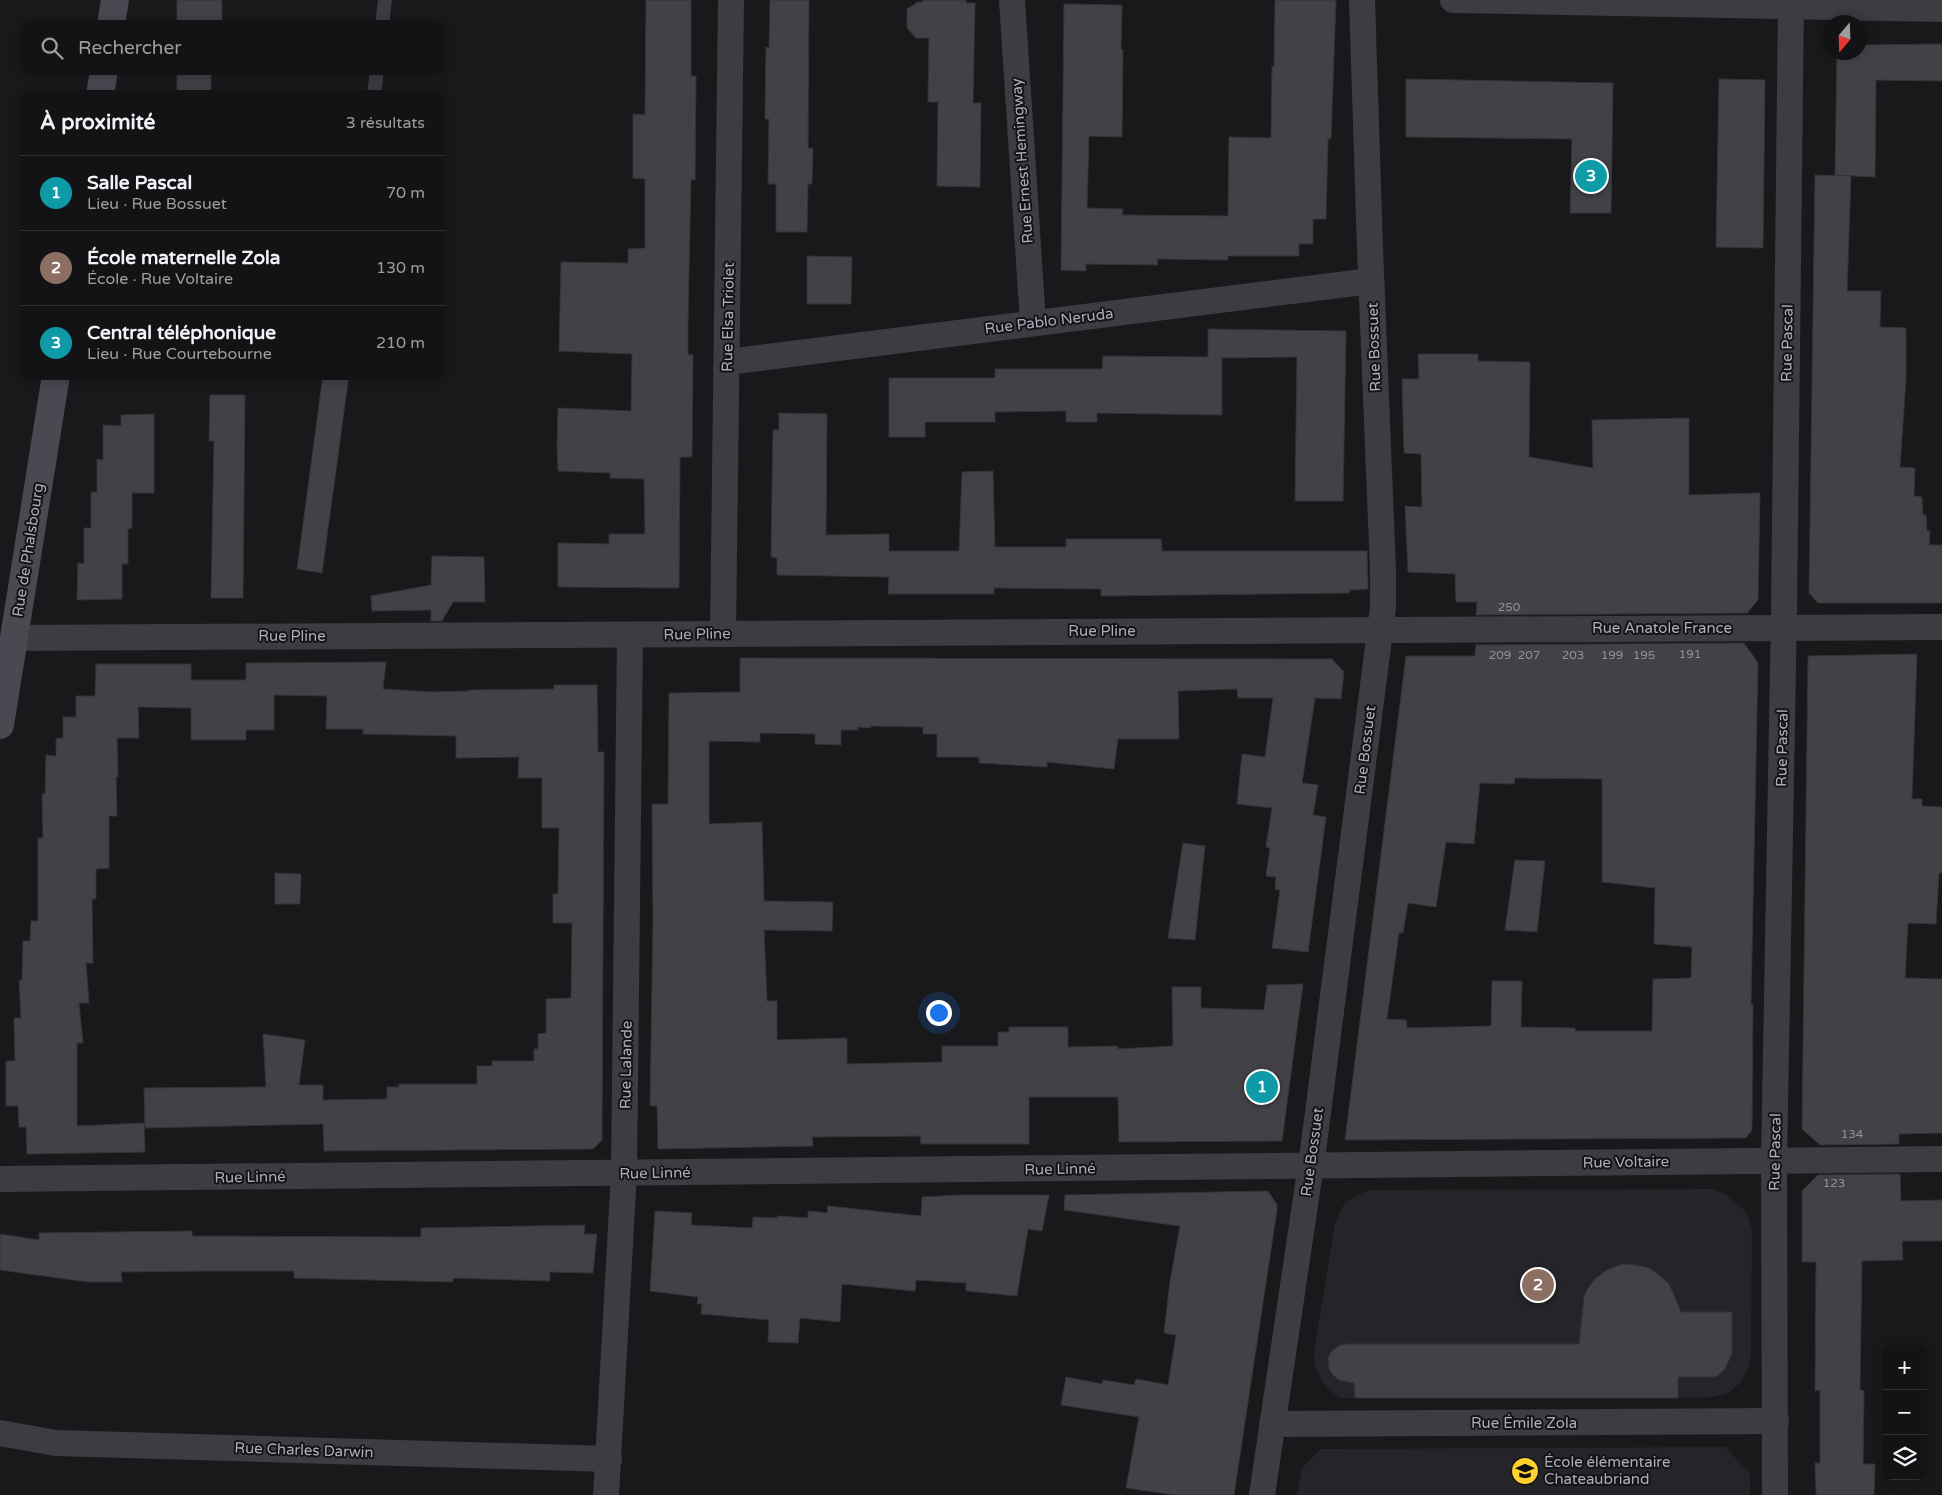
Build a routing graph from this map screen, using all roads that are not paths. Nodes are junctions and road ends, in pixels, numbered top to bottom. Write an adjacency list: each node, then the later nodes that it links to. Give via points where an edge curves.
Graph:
1 (115, 0): 9 (street)
2 (385, 0): 10 (lane)
3 (731, 0): 17 (street, Rue Elsa Triolet)
4 (1012, 0): 16 (street, Rue Ernest Hemingway)
5 (1362, 0): 15 (street, Rue Bossuet)
6 (1453, 0): 7 (street)
7 (1791, 2): 8 (street); 20 (street, Rue Pascal)
8 (1942, 9)
9 (112, 20)
10 (383, 20)
11 (103, 75): 13 (street)
12 (376, 75): 14 (lane)
13 (101, 90)
14 (375, 90)
15 (1371, 281): 16 (street, Rue Pablo Neruda); 21 (street, Rue Bossuet, via 1383,571)
16 (1033, 323): 17 (street, Rue Pablo Neruda)
17 (727, 362): 22 (street, Rue Elsa Triolet)
18 (55, 380): 24 (street, Rue de Phalsbourg)
19 (1942, 627): 20 (street, Rue Anatole France)
20 (1784, 628): 21 (street, Rue Anatole France); 27 (street, Rue Pascal)
21 (1381, 630): 22 (street, Rue Pline); 28 (street, Rue Bossuet)
22 (723, 634): 23 (street, Rue Pline)
23 (630, 635): 24 (street, Rue Pline); 29 (street, Rue Lalande)
24 (14, 638): 25 (street, Rue de Phalsbourg)
25 (0, 724)
26 (1942, 1159): 27 (street, Rue Voltaire)
27 (1774, 1160): 28 (street, Rue Voltaire); 31 (street, Rue Pascal)
28 (1310, 1166): 29 (street, Rue Linné); 32 (street, Rue Bossuet)
29 (624, 1173): 30 (street, Rue Linné); 34 (street, Rue Lalande)
30 (0, 1179)
31 (1776, 1421): 32 (street, Rue Émile Zola); 37 (street, Rue Pascal)
32 (1272, 1424): 36 (street, Rue Bossuet)
33 (0, 1433): 34 (street, Rue Charles Darwin, via 56,1443)
34 (609, 1459): 35 (street, Rue Lalande)
35 (606, 1495)
36 (1262, 1495)
37 (1775, 1495)

